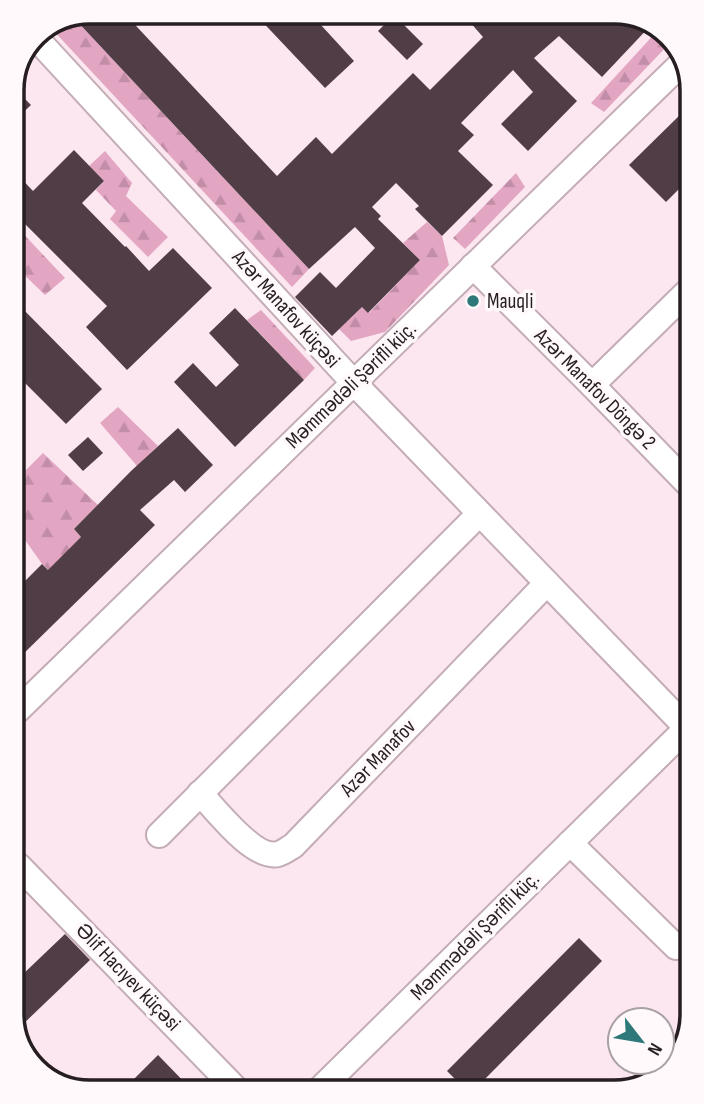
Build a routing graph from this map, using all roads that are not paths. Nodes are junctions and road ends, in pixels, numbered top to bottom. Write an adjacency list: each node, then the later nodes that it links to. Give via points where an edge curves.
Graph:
1 (43, 45): 5 (street, Azər Manafov küçəsi)
2 (676, 69): 3 (street, Məmmədəli Şərifli küç.)
3 (473, 266): 5 (street, Məmmədəli Şərifli küç.); 6 (street, Azər Manafov Döngə 2)
4 (680, 298): 6 (street)
5 (354, 383): 8 (street, Azər Manafov küçəsi); 10 (street, Məmmədəli Şərifli küç.)
6 (593, 385): 7 (street, Azər Manafov Döngə 2)
7 (680, 476)
8 (479, 514): 9 (street, Azər Manafov küçəsi); 13 (street)
9 (547, 583): 11 (street, Azər Manafov küçəsi); 13 (street, Azər Manafov, via 293,846 278,854 249,845)
10 (24, 704)
11 (680, 731)
12 (680, 742): 15 (street, Məmmədəli Şərifli küç.)
13 (200, 793): 14 (street)
14 (159, 835)
15 (570, 843): 17 (street); 19 (street, Məmmədəli Şərifli küç.)
16 (24, 871): 18 (street, Əlif Hacıyev küçəsi)
17 (676, 947)
18 (227, 1079)
19 (330, 1079)

